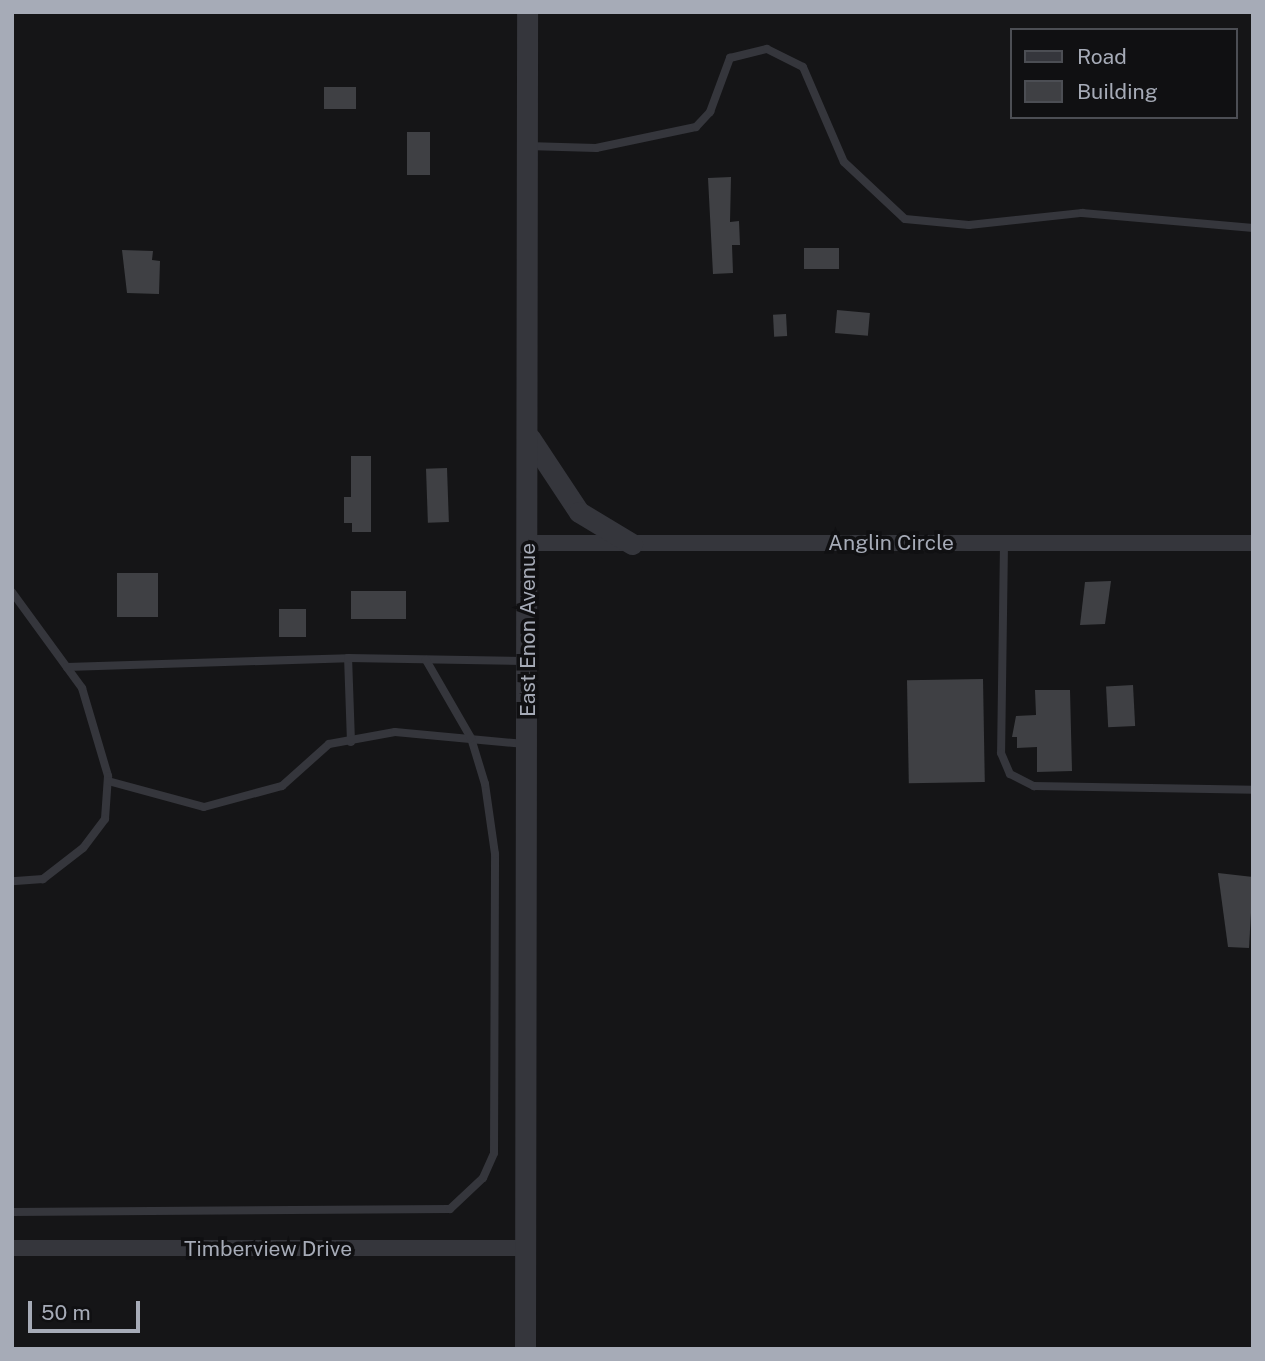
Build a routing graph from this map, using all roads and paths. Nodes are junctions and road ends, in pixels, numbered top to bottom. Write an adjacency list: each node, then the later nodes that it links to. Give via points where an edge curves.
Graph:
1 (527, 12): 2 (street, East Enon Avenue)
2 (527, 146): 3 (lane, via 596,148 696,127 710,113 730,58 767,49 803,68 844,162 905,219 969,225 1082,213); 4 (street, East Enon Avenue)
3 (1253, 228)
4 (526, 420): 5 (street, East Enon Avenue); 8 (street, via 532,447 579,512)
5 (529, 543): 8 (street, Anglin Circle); 12 (street, East Enon Avenue)
6 (1004, 543): 7 (street, Anglin Circle); 8 (street, Anglin Circle); 18 (lane, via 1001,753 1010,774 1034,786)
7 (1253, 543)
8 (632, 544)
9 (12, 592): 13 (lane)
10 (348, 658): 11 (lane); 13 (lane); 15 (lane)
11 (426, 660): 12 (lane); 14 (lane)
12 (528, 661): 16 (street, East Enon Avenue)
13 (67, 667): 17 (lane, via 82,688)
14 (471, 738): 15 (lane, via 394,732); 16 (lane); 20 (lane, via 485,784 495,854 494,1153 483,1178 450,1209)
15 (351, 742): 17 (lane, via 329,744 282,786 204,807)
16 (527, 744): 22 (street, East Enon Avenue)
17 (108, 781): 19 (lane, via 105,819 83,848 43,879)
18 (1253, 790)
19 (12, 881)
20 (12, 1212)
21 (12, 1248): 22 (street, Timberview Drive)
22 (523, 1248): 23 (street, East Enon Avenue)
23 (526, 1349)

